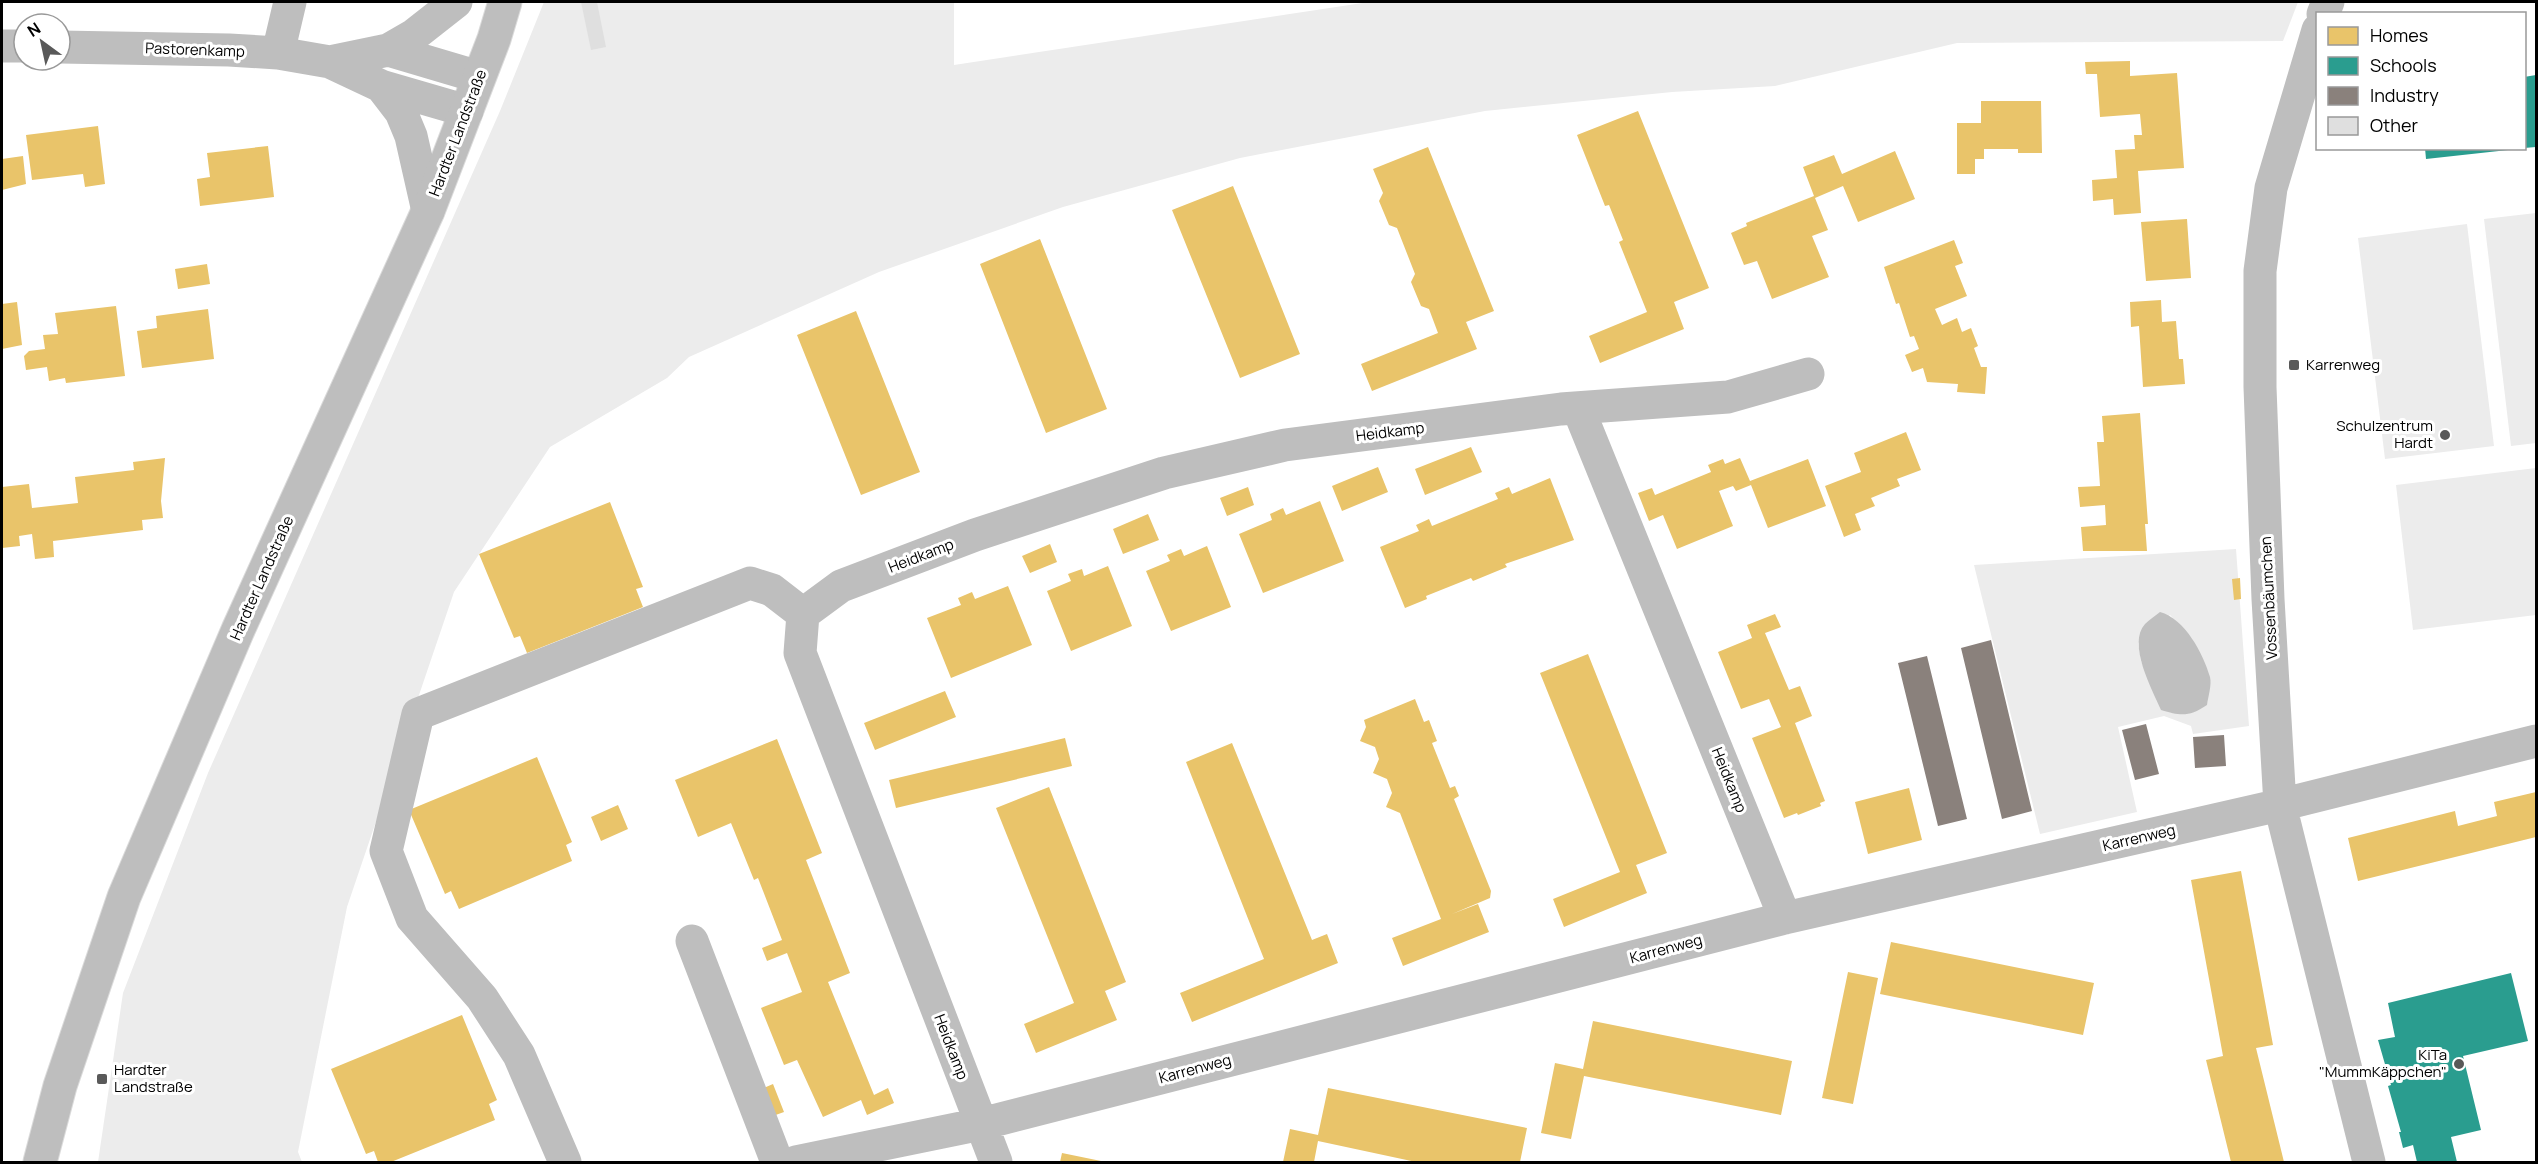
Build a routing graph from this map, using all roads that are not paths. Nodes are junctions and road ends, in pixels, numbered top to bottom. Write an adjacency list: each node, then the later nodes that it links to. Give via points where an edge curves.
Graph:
1 (290, 2): 7 (street)
2 (456, 2): 6 (street, Pastorenkamp)
3 (505, 2): 9 (street, Hardter Landstraße)
4 (2316, 37): 17 (street, Vossenbäumchen, via 2271,188 2260,271 2260,387)
5 (72, 46): 7 (street, Pastorenkamp)
6 (388, 51): 8 (street, Pastorenkamp); 9 (street, Pastorenkamp)
7 (278, 53): 8 (street, Pastorenkamp)
8 (330, 62): 10 (street, Pastorenkamp)
9 (479, 77): 11 (street, Hardter Landstraße)
10 (381, 86): 11 (street, Pastorenkamp); 12 (street, Pastorenkamp, via 401,112 411,136)
11 (467, 111): 12 (street, Hardter Landstraße)
12 (428, 212): 21 (street, Hardter Landstraße, via 238,630 124,897 60,1086)
13 (1808, 374): 14 (street, Heidkamp, via 1728,397)
14 (1578, 408): 15 (street, Heidkamp, via 1285,445 1164,473 841,586); 18 (street, Heidkamp)
15 (803, 614): 20 (street, Heidkamp, via 800,653); 22 (street, via 772,590 750,583 418,714 386,851 412,918 482,998 519,1055)
16 (2536, 741): 17 (street, Karrenweg)
17 (2280, 805): 18 (street, Karrenweg); 26 (street, Vossenbäumchen)
18 (1785, 918): 20 (street, Karrenweg)
19 (692, 941): 23 (street)
20 (981, 1124): 24 (street, Karrenweg); 25 (street, Heidkamp)
21 (40, 1162)
22 (565, 1162)
23 (777, 1162)
24 (796, 1162)
25 (996, 1162)
26 (2369, 1162)

